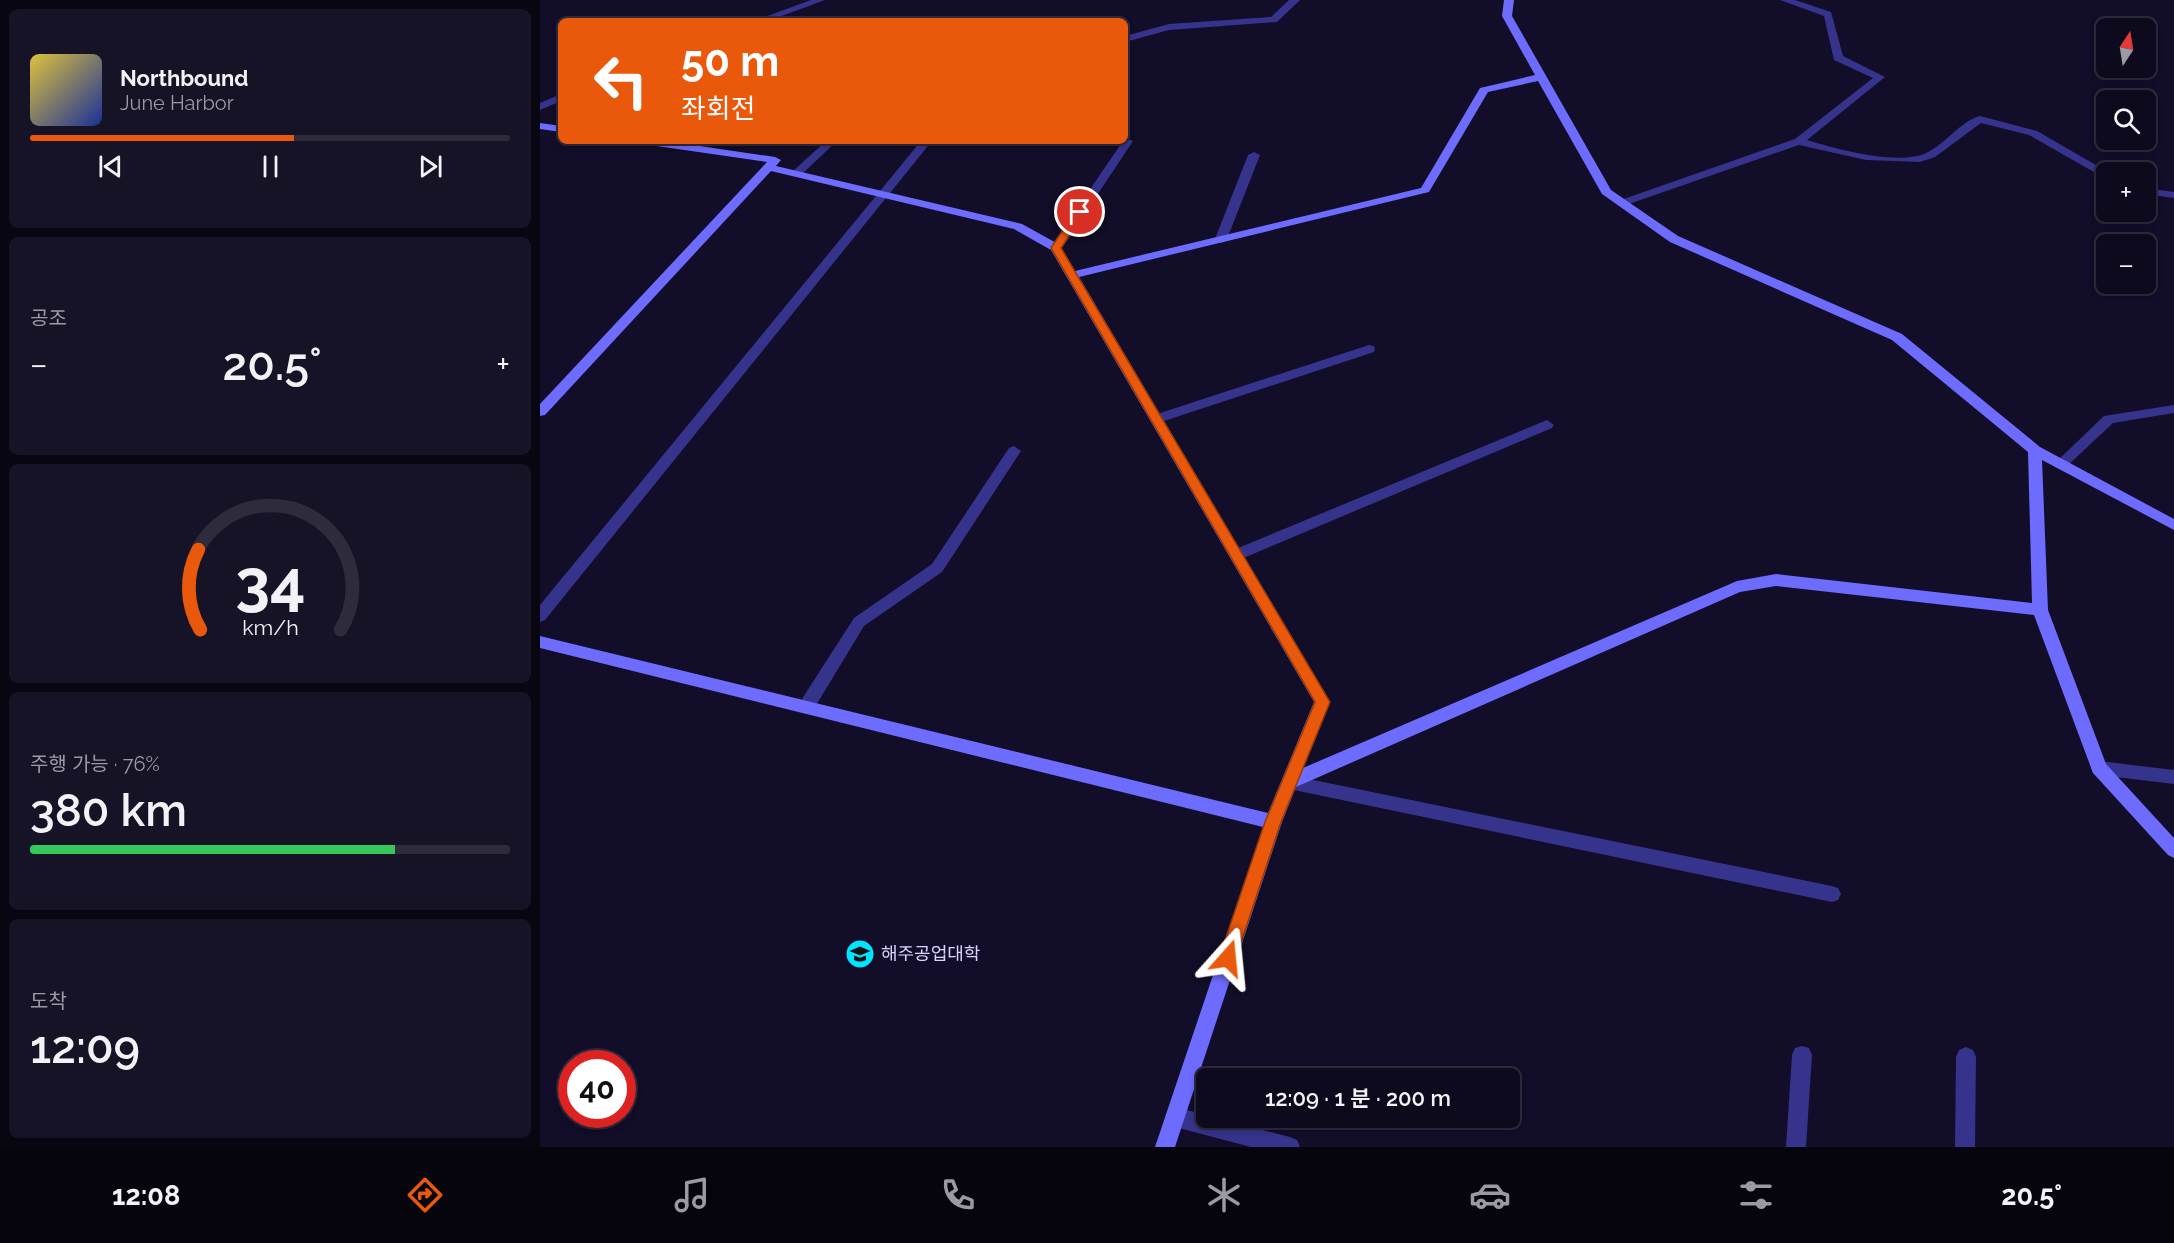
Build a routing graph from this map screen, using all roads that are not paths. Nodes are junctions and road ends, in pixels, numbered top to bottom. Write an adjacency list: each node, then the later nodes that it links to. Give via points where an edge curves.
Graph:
1 (820, 0): 5 (street)
2 (1295, 0): 6 (street, via 1274,20 1169,27)
3 (1509, 0): 7 (street, via 1507,16)
4 (1785, 0): 12 (street, via 1828,14 1838,58 1880,77)
5 (768, 18)
6 (1128, 38)
7 (1540, 77): 24 (street, via 1606,192); 25 (street, via 1484,90 1425,190)
8 (558, 99): 9 (street)
9 (540, 107)
10 (540, 126): 11 (street)
11 (558, 129)
12 (1799, 141): 19 (street, via 1827,150 1891,160 1929,156 1980,119 2033,133); 24 (street)
13 (664, 144): 18 (street, via 775,160)
14 (829, 144): 20 (street)
15 (924, 144): 22 (street)
16 (1126, 144): 26 (street)
17 (1254, 154): 25 (street)
18 (768, 167): 20 (street); 30 (street)
19 (2096, 170)
20 (796, 174): 22 (street)
21 (2156, 193): 23 (street)
22 (882, 194): 26 (street, via 1018,226); 39 (street)
23 (2174, 195)
24 (1622, 203): 33 (street, via 1674,239 1897,337)
25 (1221, 239): 27 (street)
26 (1056, 248): 27 (street)
27 (1072, 275): 31 (street)
28 (1369, 349): 31 (street)
29 (2174, 409): 35 (street, via 2109,419)
30 (540, 412)
31 (1156, 418): 37 (street)
32 (1547, 425): 37 (street)
33 (2035, 450): 35 (street); 38 (street)
34 (1014, 451): 41 (street, via 937,568 859,622)
35 (2061, 464): 36 (street)
36 (2174, 525)
37 (1236, 555): 44 (street, via 1322,702)
38 (2040, 610): 42 (street); 44 (street, via 1776,580 1737,587)
39 (540, 616)
40 (540, 642): 41 (street)
41 (806, 708): 45 (street)
42 (2100, 768): 43 (street); 46 (street)
43 (2174, 777)
44 (1289, 782): 45 (street); 47 (street)
45 (1273, 822): 50 (street)
46 (2174, 850)
47 (1832, 894)
48 (1802, 1055): 53 (street)
49 (1966, 1058): 54 (street)
50 (1175, 1117): 51 (street); 52 (street)
51 (1166, 1147)
52 (1290, 1147)
53 (1796, 1147)
54 (1965, 1147)

